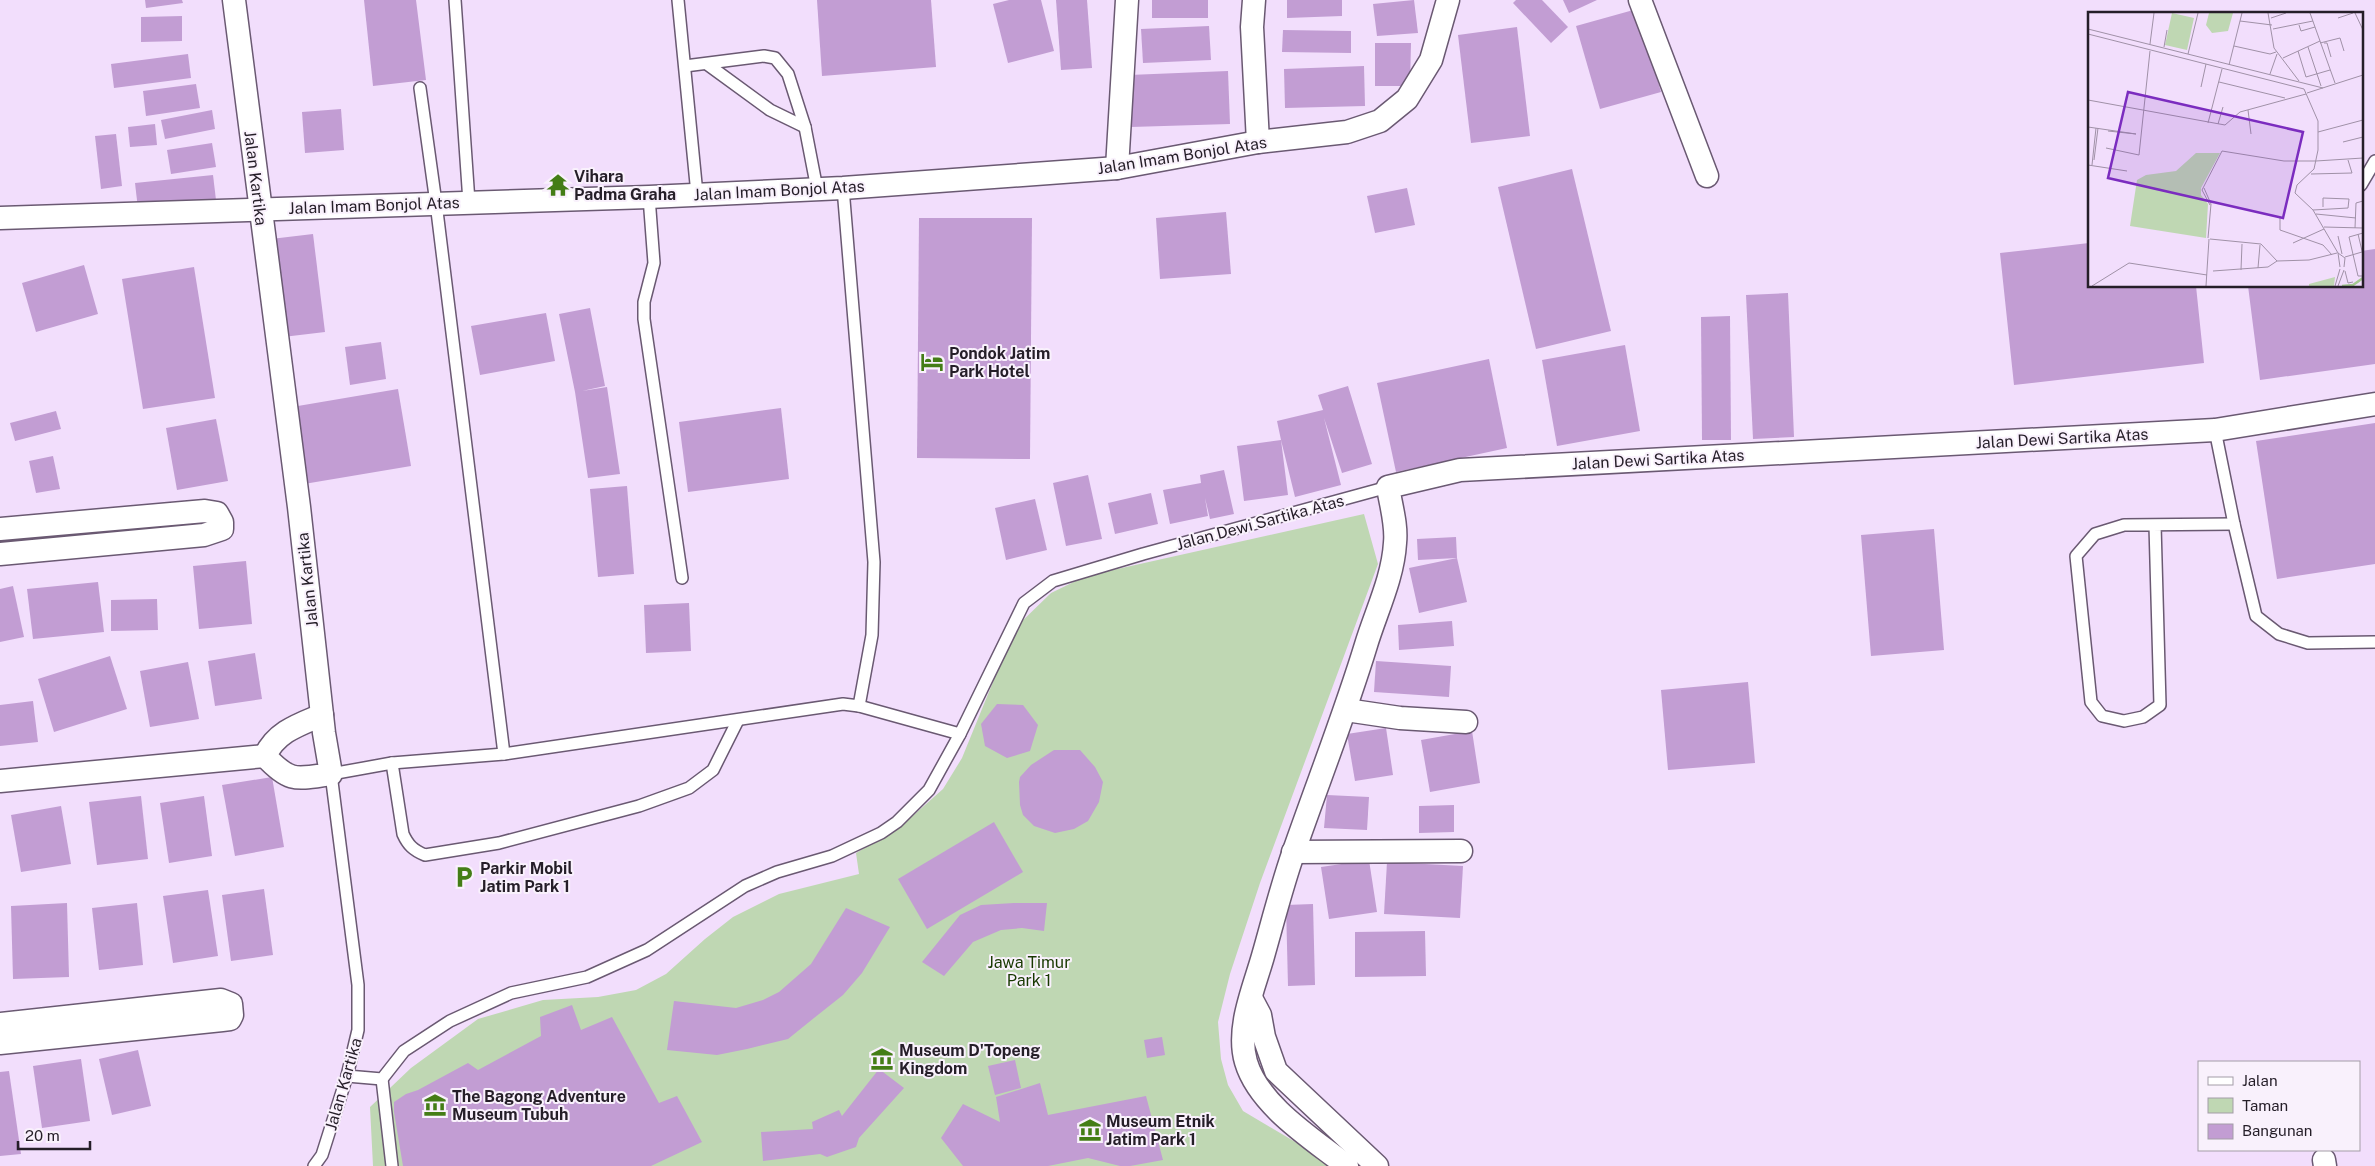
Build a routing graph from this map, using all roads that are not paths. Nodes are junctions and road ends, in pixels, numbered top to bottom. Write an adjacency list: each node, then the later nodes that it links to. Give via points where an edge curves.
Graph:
1 (234, 0): 23 (street, Jalan Kartika)
2 (455, 0): 21 (lane)
3 (678, 0): 9 (lane)
4 (1126, 0): 14 (street)
5 (1254, 0): 12 (street, via 1252,28)
6 (1448, 0): 12 (street, Jalan Imam Bonjol Atas, via 1431,60 1407,99 1380,122 1347,132)
7 (1640, 0): 15 (street)
8 (707, 64): 9 (lane); 11 (lane, via 770,110); 11 (lane, via 764,56 775,58 788,74)
9 (685, 66): 19 (lane)
10 (420, 88): 22 (lane)
11 (805, 127): 18 (lane)
12 (1258, 142): 14 (street, Jalan Imam Bonjol Atas)
13 (2375, 161): 16 (lane)
14 (1117, 168): 17 (street, Jalan Imam Bonjol Atas)
15 (1707, 176)
16 (2362, 183)
17 (843, 188): 18 (street, Jalan Imam Bonjol Atas); 34 (lane, via 874,562 872,635)
18 (817, 189): 19 (street, Jalan Imam Bonjol Atas)
19 (697, 194): 20 (street, Jalan Imam Bonjol Atas)
20 (650, 197): 21 (street, Jalan Imam Bonjol Atas); 32 (lane, via 654,263 644,302 644,319)
21 (469, 202): 22 (street, Jalan Imam Bonjol Atas)
22 (436, 203): 23 (street, Jalan Imam Bonjol Atas); 40 (lane)
23 (260, 209): 24 (street, Jalan Imam Bonjol Atas); 36 (street, Jalan Kartika)
24 (0, 218)
25 (2375, 404): 26 (street, Jalan Dewi Sartika Atas)
26 (2216, 430): 27 (street, Jalan Dewi Sartika Atas, via 1460,470); 28 (lane)
27 (1388, 487): 35 (street, via 1395,526 1393,562); 39 (lane, Jalan Dewi Sartika Atas, via 1053,581 1024,603)
28 (2234, 524): 29 (lane); 33 (lane, via 2256,616 2279,634 2308,643)
29 (2155, 525): 29 (lane, via 2124,525 2095,534 2076,556 2090,702 2102,716 2124,721 2143,717 2160,704)
30 (0, 529): 31 (street, via 205,511 217,513 222,522 222,529 204,535)
31 (0, 554)
32 (682, 578)
33 (2375, 642)
34 (859, 706): 37 (lane, via 843,704); 39 (lane)
35 (1346, 710): 38 (street, via 1400,718); 46 (street)
36 (322, 715): 41 (street, via 286,731 275,739); 43 (street, Jalan Kartika)
37 (738, 720): 40 (lane); 42 (lane, via 713,770 689,788 639,806 499,843 425,855 415,851 403,834)
38 (1466, 722)
39 (960, 734): 51 (lane, Jalan Dewi Sartika Atas, via 929,790 882,833 832,856 777,872 745,886 647,950 587,977 511,993 450,1021 404,1051)
40 (504, 754): 42 (lane)
41 (265, 756): 43 (street, via 276,768 297,779); 44 (street)
42 (392, 764): 43 (lane)
43 (331, 774): 50 (lane, Jalan Kartika, via 358,985 358,1030)
44 (0, 781)
45 (1461, 851): 46 (street)
46 (1293, 852): 47 (street)
47 (1251, 998): 56 (street, via 1243,1041 1245,1061 1252,1077 1284,1116); 57 (street, via 1260,1015 1276,1071)
48 (0, 1024): 49 (street, via 221,1000 231,1004 232,1015 230,1019 222,1020)
49 (0, 1043)
50 (347, 1076): 51 (lane); 52 (lane, Jalan Kartika)
51 (382, 1079): 55 (lane)
52 (322, 1155): 53 (lane, Jalan Kartika); 54 (lane)
53 (314, 1166)
54 (328, 1166)
55 (392, 1166)
56 (1347, 1166)
57 (1377, 1166)

